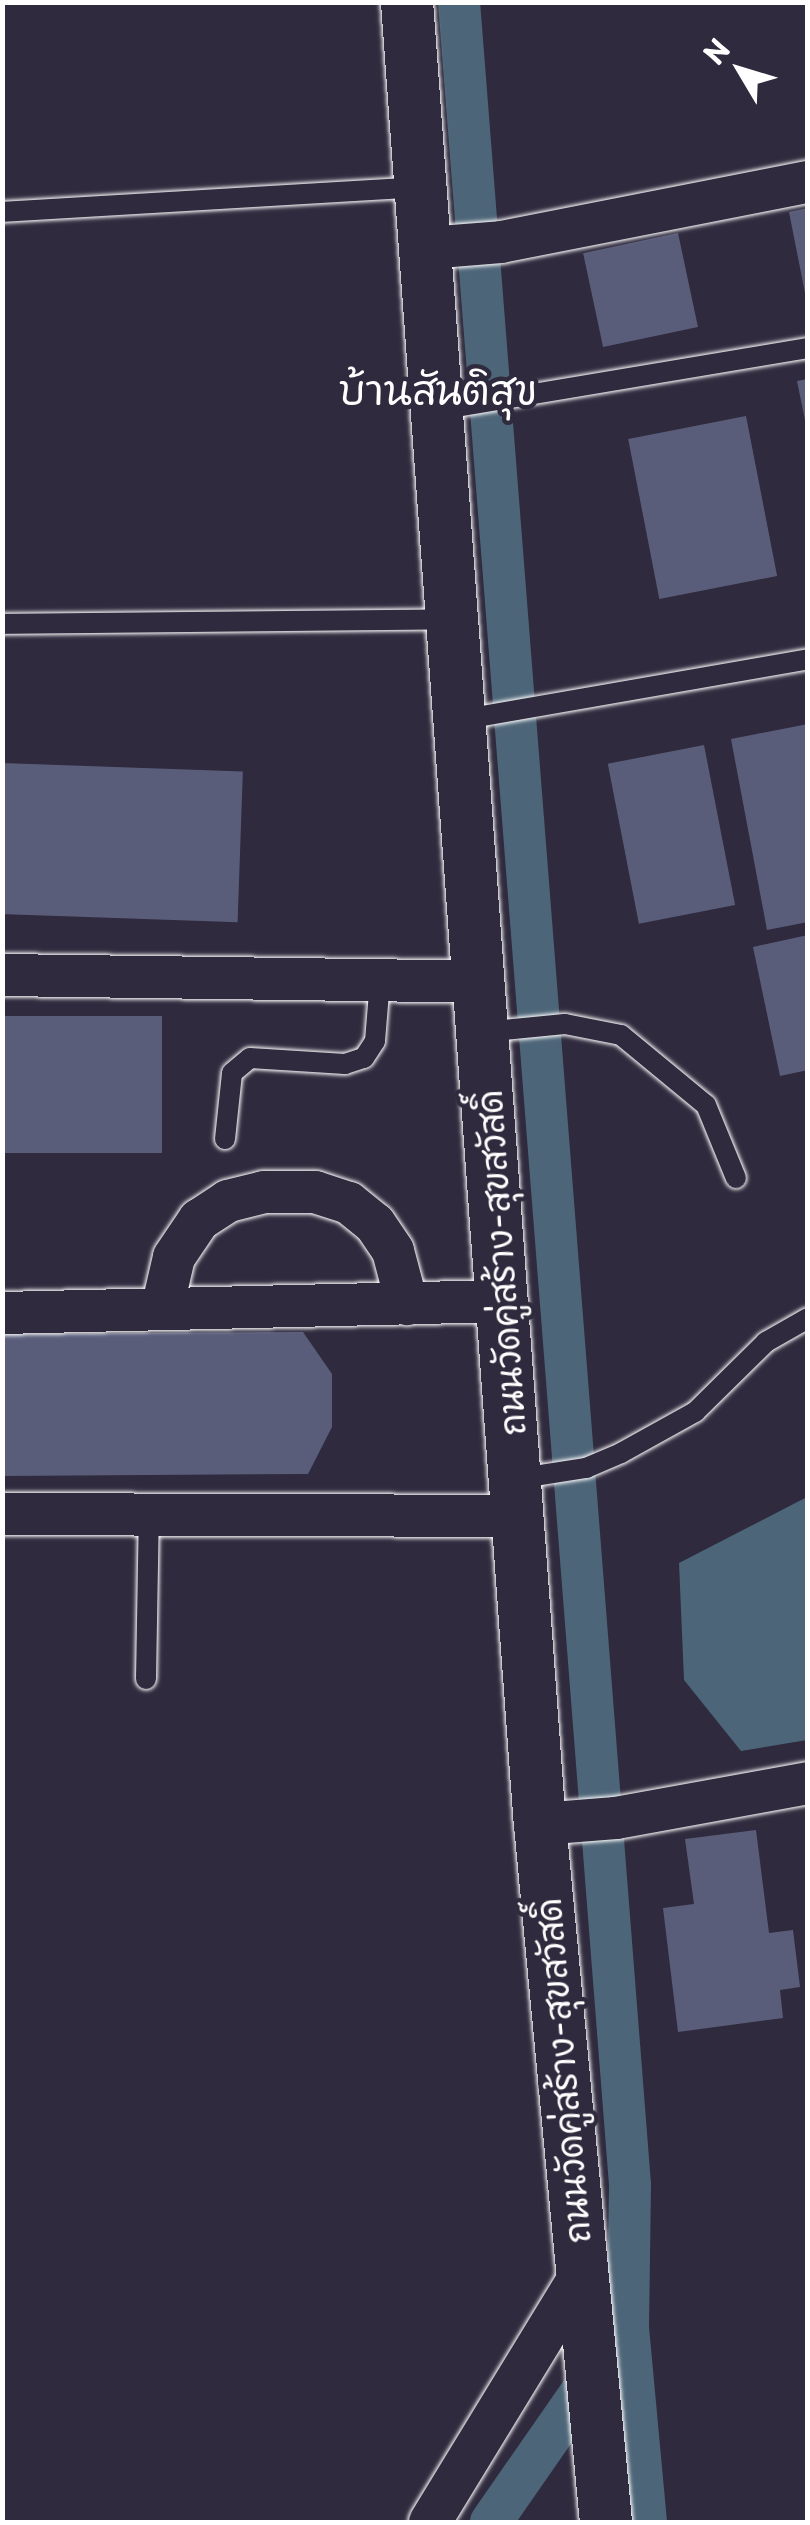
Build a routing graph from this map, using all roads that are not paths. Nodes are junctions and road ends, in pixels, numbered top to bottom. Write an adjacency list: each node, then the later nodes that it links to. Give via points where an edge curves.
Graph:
1 (407, 2): 3 (street, ถนนวัดคู่สร้าง-สุขสวัสดิ์)
2 (808, 182): 5 (street)
3 (422, 186): 4 (lane); 5 (street, ถนนวัดคู่สร้าง-สุขสวัสดิ์)
4 (2, 212)
5 (463, 245): 7 (street, ถนนวัดคู่สร้าง-สุขสวัสดิ์)
6 (808, 348): 7 (lane)
7 (453, 410): 8 (street, ถนนวัดคู่สร้าง-สุขสวัสดิ์)
8 (453, 619): 9 (lane); 11 (street, ถนนวัดคู่สร้าง-สุขสวัสดิ์)
9 (2, 624)
10 (808, 659): 11 (lane)
11 (476, 718): 14 (street, ถนนวัดคู่สร้าง-สุขสวัสดิ์)
12 (2, 975): 13 (street)
13 (380, 980): 14 (street); 15 (lane, via 376,1041 364,1058 345,1064 250,1058 232,1073)
14 (492, 1014): 16 (lane, via 620,1035 706,1105); 17 (street, ถนนวัดคู่สร้าง-สุขสวัสดิ์)
15 (224, 1138)
16 (736, 1178)
17 (502, 1301): 18 (street); 22 (street, ถนนวัดคู่สร้าง-สุขสวัสดิ์)
18 (407, 1304): 19 (street); 19 (street, via 393,1251 362,1213 314,1192 264,1192 228,1201 199,1220 174,1257)
19 (162, 1309): 20 (street)
20 (2, 1313)
21 (808, 1318): 22 (lane, via 766,1342 696,1412)
22 (528, 1490): 24 (street); 27 (street, ถนนวัดคู่สร้าง-สุขสวัสดิ์)
23 (2, 1514): 24 (street)
24 (149, 1514): 25 (lane)
25 (146, 1679)
26 (808, 1783): 27 (street)
27 (540, 1824): 28 (street, ถนนวัดคู่สร้าง-สุขสวัสดิ์)
28 (581, 2275): 29 (street); 30 (street, ถนนวัดคู่สร้าง-สุขสวัสดิ์)
29 (430, 2522)
30 (606, 2522)

